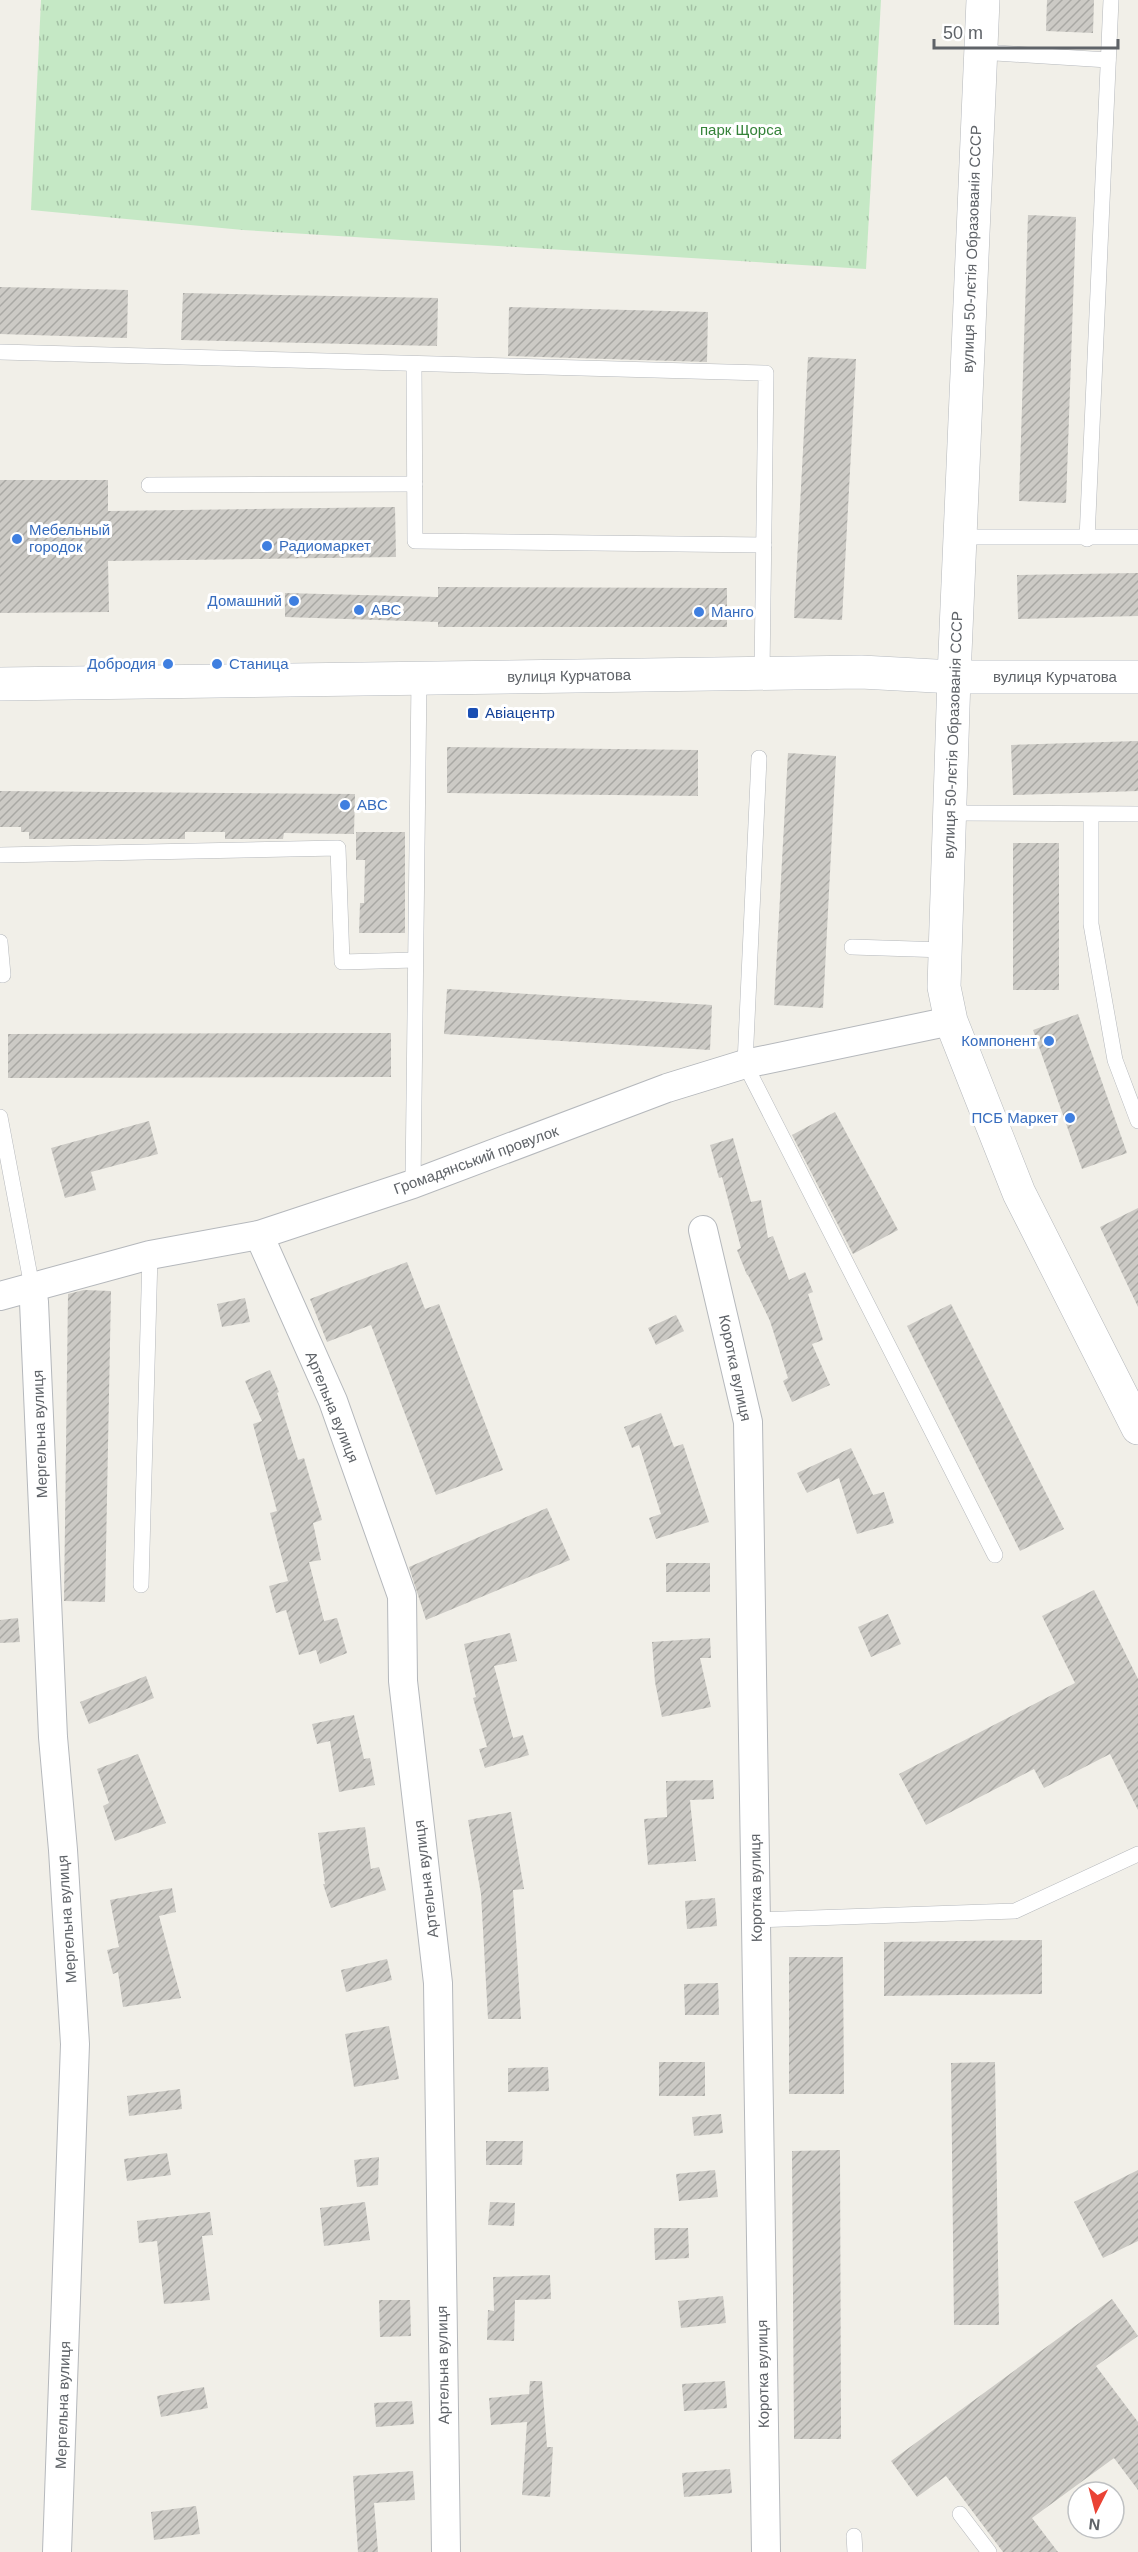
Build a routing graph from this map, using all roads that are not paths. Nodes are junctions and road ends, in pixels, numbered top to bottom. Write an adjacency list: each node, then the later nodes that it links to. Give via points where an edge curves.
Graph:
1 (983, 0): 3 (street, вулиця 50-лєтія Образованія СССР)
2 (1111, 0): 4 (lane)
3 (980, 52): 4 (lane); 9 (street, вулиця 50-лєтія Образованія СССР)
4 (1108, 60): 11 (lane)
5 (0, 352): 6 (lane)
6 (414, 364): 7 (lane); 12 (lane, via 765,373)
7 (415, 484): 8 (lane); 12 (lane, via 415,541)
8 (149, 485)
9 (960, 537): 11 (lane); 14 (street, вулиця 50-лєтія Образованія СССР)
10 (1138, 537): 11 (lane)
11 (1087, 539)
12 (764, 545): 13 (lane)
13 (762, 673): 14 (street, вулиця Курчатова, via 861,672); 16 (street, вулиця Курчатова)
14 (954, 677): 15 (street, вулиця Курчатова); 19 (street, вулиця 50-лєтія Образованія СССР)
15 (1138, 677)
16 (419, 679): 17 (street, вулиця Курчатова); 26 (lane)
17 (0, 684)
18 (759, 758): 29 (lane)
19 (950, 813): 21 (lane); 25 (street, вулиця 50-лєтія Образованія СССР)
20 (1138, 814): 21 (lane)
21 (1091, 815): 31 (lane, via 1091,924 1115,1060)
22 (0, 855): 26 (lane, via 338,848 342,962)
23 (0, 942): 27 (lane)
24 (852, 947): 25 (lane)
25 (945, 950): 28 (street, вулиця 50-лєтія Образованія СССР, via 944,987)
26 (415, 960): 32 (lane)
27 (3, 975)
28 (951, 1021): 29 (street, Громадянський провулок); 38 (street, вулиця 50-лєтія Образованія СССР, via 1019,1193)
29 (745, 1064): 32 (street, Громадянський провулок, via 667,1088); 39 (lane)
30 (0, 1118): 36 (lane)
31 (1138, 1121)
32 (413, 1184): 34 (street, Громадянський провулок)
33 (703, 1230): 42 (street, Коротка вулиця, via 748,1422)
34 (259, 1234): 35 (street, Громадянський провулок); 46 (street, Артельна вулиця, via 333,1401 402,1596 403,1681 438,1983)
35 (150, 1255): 36 (street, Громадянський провулок); 40 (lane)
36 (32, 1287): 37 (street, Громадянський провулок); 45 (street, Мергельна вулиця, via 53,1737 75,2044)
37 (0, 1296)
38 (1138, 1428)
39 (995, 1555)
40 (141, 1585)
41 (1138, 1854): 42 (lane, via 1015,1911)
42 (756, 1920): 47 (street, Коротка вулиця)
43 (960, 2514): 49 (lane)
44 (854, 2536): 48 (lane)
45 (57, 2552)
46 (446, 2552)
47 (766, 2552)
48 (855, 2552)
49 (989, 2552)

